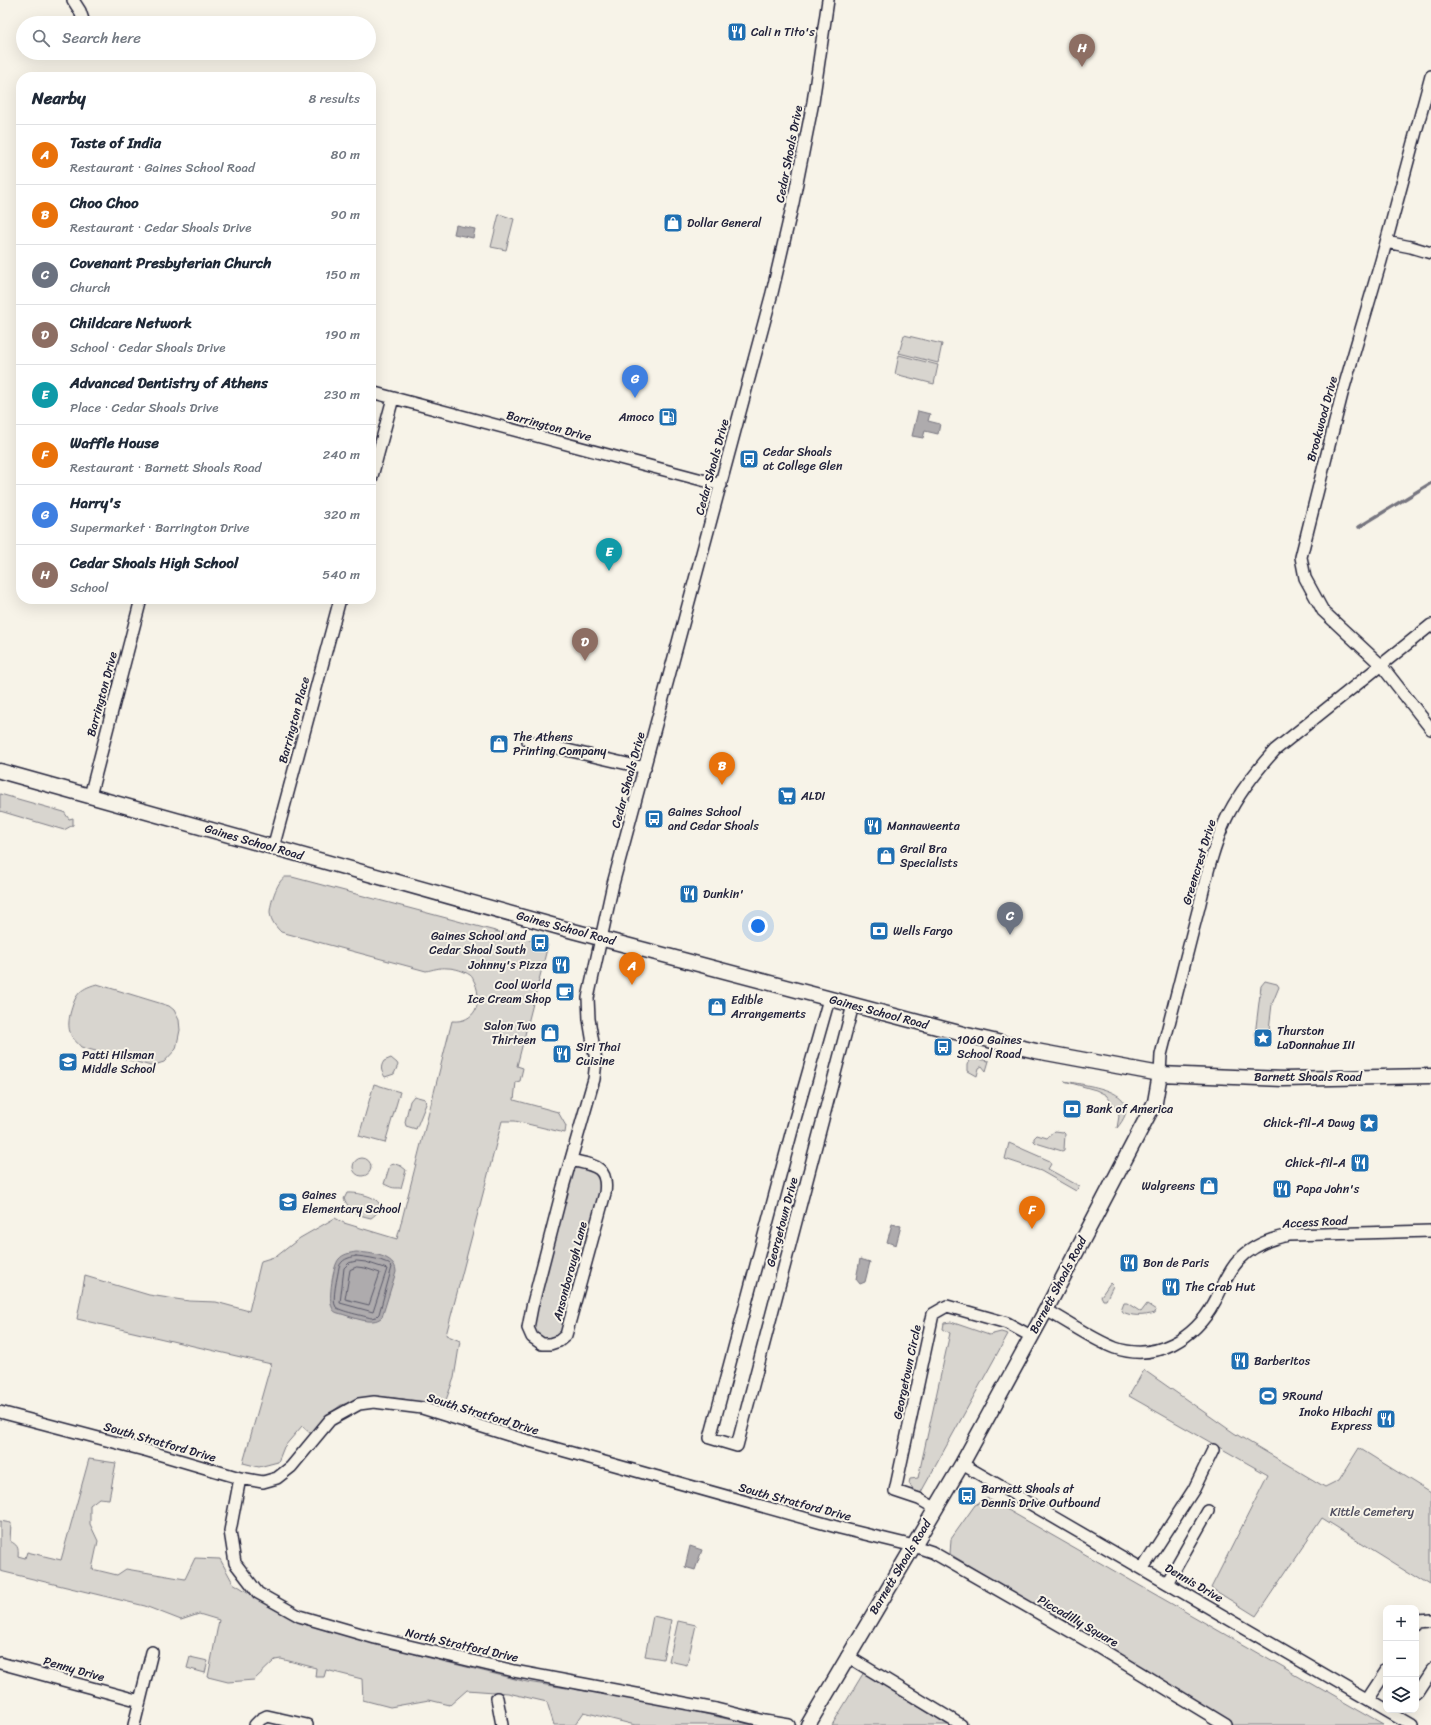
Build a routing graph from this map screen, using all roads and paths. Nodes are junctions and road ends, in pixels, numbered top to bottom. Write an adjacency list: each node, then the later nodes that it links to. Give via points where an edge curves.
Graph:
1 (73, 0): 3 (street)
2 (828, 0): 10 (street, Cedar Shoals Drive, via 813,102 793,203 772,294)
3 (82, 16)
4 (1431, 76): 5 (street, Brookwood Drive)
5 (1386, 242): 6 (street); 14 (street, Brookwood Drive, via 1342,394 1301,557 1305,578 1322,611)
6 (1431, 253)
7 (376, 393): 8 (street, Barrington Drive)
8 (393, 398): 9 (street); 10 (street, Barrington Drive)
9 (376, 461)
10 (721, 485): 17 (street, Cedar Shoals Drive)
11 (140, 604): 19 (street, Barrington Drive)
12 (339, 604): 20 (street, Barrington Place)
13 (1431, 625): 14 (street, Greencrest Drive)
14 (1381, 665): 15 (street, Brookwood Drive); 24 (street, Greencrest Drive, via 1275,750 1254,773 1226,819 1186,955 1161,1055)
15 (1431, 729)
16 (528, 741): 17 (street)
17 (645, 768): 21 (street, Cedar Shoals Drive)
18 (0, 771): 19 (main road, Gaines School Road)
19 (90, 796): 20 (main road, Gaines School Road)
20 (273, 848): 21 (main road, Gaines School Road)
21 (601, 937): 22 (main road, Gaines School Road); 26 (street, Ansonborough Lane, via 588,998 596,1061 594,1079)
22 (829, 999): 23 (main road, Gaines School Road); 23 (street, Georgetown Drive, via 710,1438 738,1446)
23 (853, 1005): 24 (main road, Gaines School Road, via 998,1043)
24 (1160, 1074): 25 (main road, Barnett Shoals Road, via 1283,1079); 28 (main road, Barnett Shoals Road, via 1155,1102)
25 (1431, 1076)
26 (570, 1160): 26 (street, Ansonborough Lane, via 593,1165 603,1172 606,1182 605,1193 566,1335 559,1341 542,1344 532,1337 528,1328)
27 (1431, 1231): 28 (street, Access Road, via 1288,1235 1268,1240 1238,1261 1206,1317 1193,1331 1178,1342 1160,1349 1133,1352 1116,1348)
28 (1046, 1310): 29 (main road, Barnett Shoals Road)
29 (1031, 1336): 32 (main road, Barnett Shoals Road); 34 (street, Georgetown Circle, via 1007,1323 947,1306 933,1314 895,1491)
30 (0, 1412): 33 (street, South Stratford Drive)
31 (1213, 1450): 37 (street, via 1194,1489)
32 (962, 1464): 34 (main road, Barnett Shoals Road); 37 (street, Dennis Drive)
33 (240, 1478): 36 (street, South Stratford Drive, via 263,1482 277,1478 291,1467 330,1420 359,1404 374,1402 422,1408 791,1515); 55 (street, North Stratford Drive, via 230,1531 235,1563 258,1593 299,1616 380,1639 514,1671)
34 (936, 1508): 36 (main road, Barnett Shoals Road)
35 (1208, 1511): 38 (street)
36 (914, 1546): 42 (main road, Barnett Shoals Road); 58 (street, Piccadilly Square, via 932,1552 1096,1646)
37 (1143, 1568): 38 (street, Dennis Drive)
38 (1167, 1582): 48 (street, Dennis Drive)
39 (1431, 1620): 40 (street)
40 (1419, 1621)
41 (152, 1652): 49 (street)
42 (847, 1656): 56 (main road, Barnett Shoals Road); 57 (street)
43 (0, 1663): 49 (street, Penny Drive)
44 (1431, 1669): 46 (street)
45 (1383, 1675): 48 (street)
46 (1419, 1687)
47 (497, 1698): 54 (street)
48 (1367, 1699): 50 (street, Dennis Drive)
49 (140, 1702): 51 (street)
50 (1402, 1714): 59 (street, Dennis Drive)
51 (134, 1725)
52 (255, 1725): 53 (street, via 268,1716)
53 (306, 1725)
54 (502, 1725)
55 (789, 1725)
56 (808, 1725)
57 (960, 1725)
58 (1226, 1725)
59 (1411, 1725)

